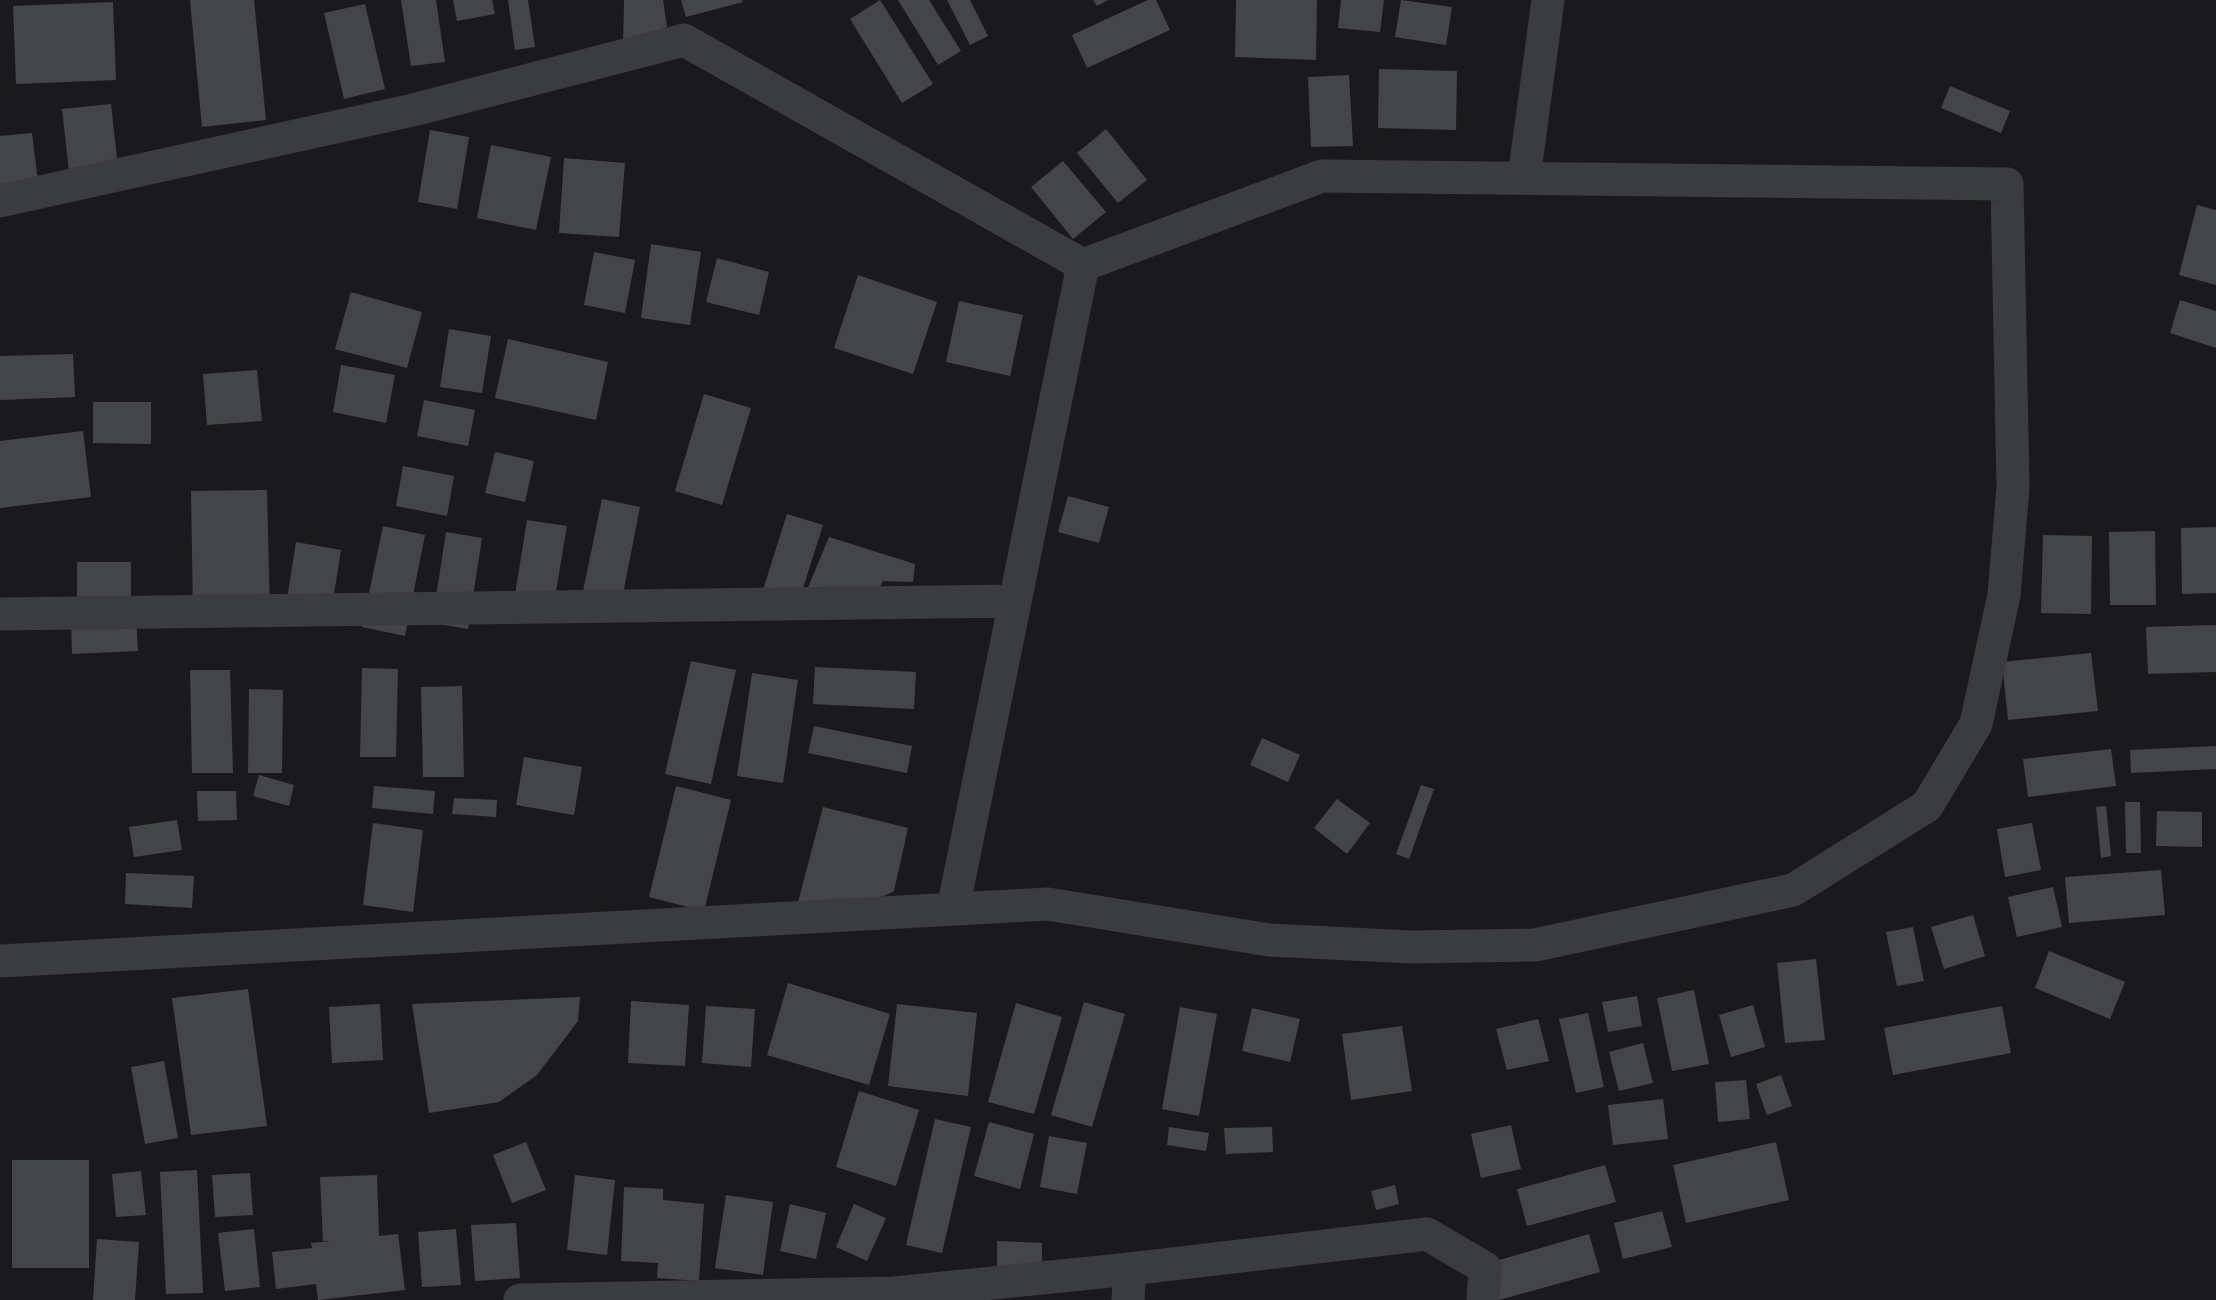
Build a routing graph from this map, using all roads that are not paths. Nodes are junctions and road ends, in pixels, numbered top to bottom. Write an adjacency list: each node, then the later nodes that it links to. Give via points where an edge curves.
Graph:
1 (1548, 0): 2 (street)
2 (1524, 178): 4 (street, via 1322,176); 7 (street, via 2007,184 2013,487 2004,596 1976,724 1927,806 1793,890 1535,945 1411,947 1269,940 1047,904)
3 (0, 201): 4 (street, via 414,110 684,40)
4 (1083, 265): 5 (street)
5 (1015, 601): 6 (street); 7 (street)
6 (0, 614)
7 (953, 909): 8 (street)
8 (0, 961)
9 (1129, 1285): 10 (street); 12 (street, via 1427,1234 1485,1268)
10 (895, 1297): 11 (street)
11 (520, 1300)
12 (1483, 1300)

